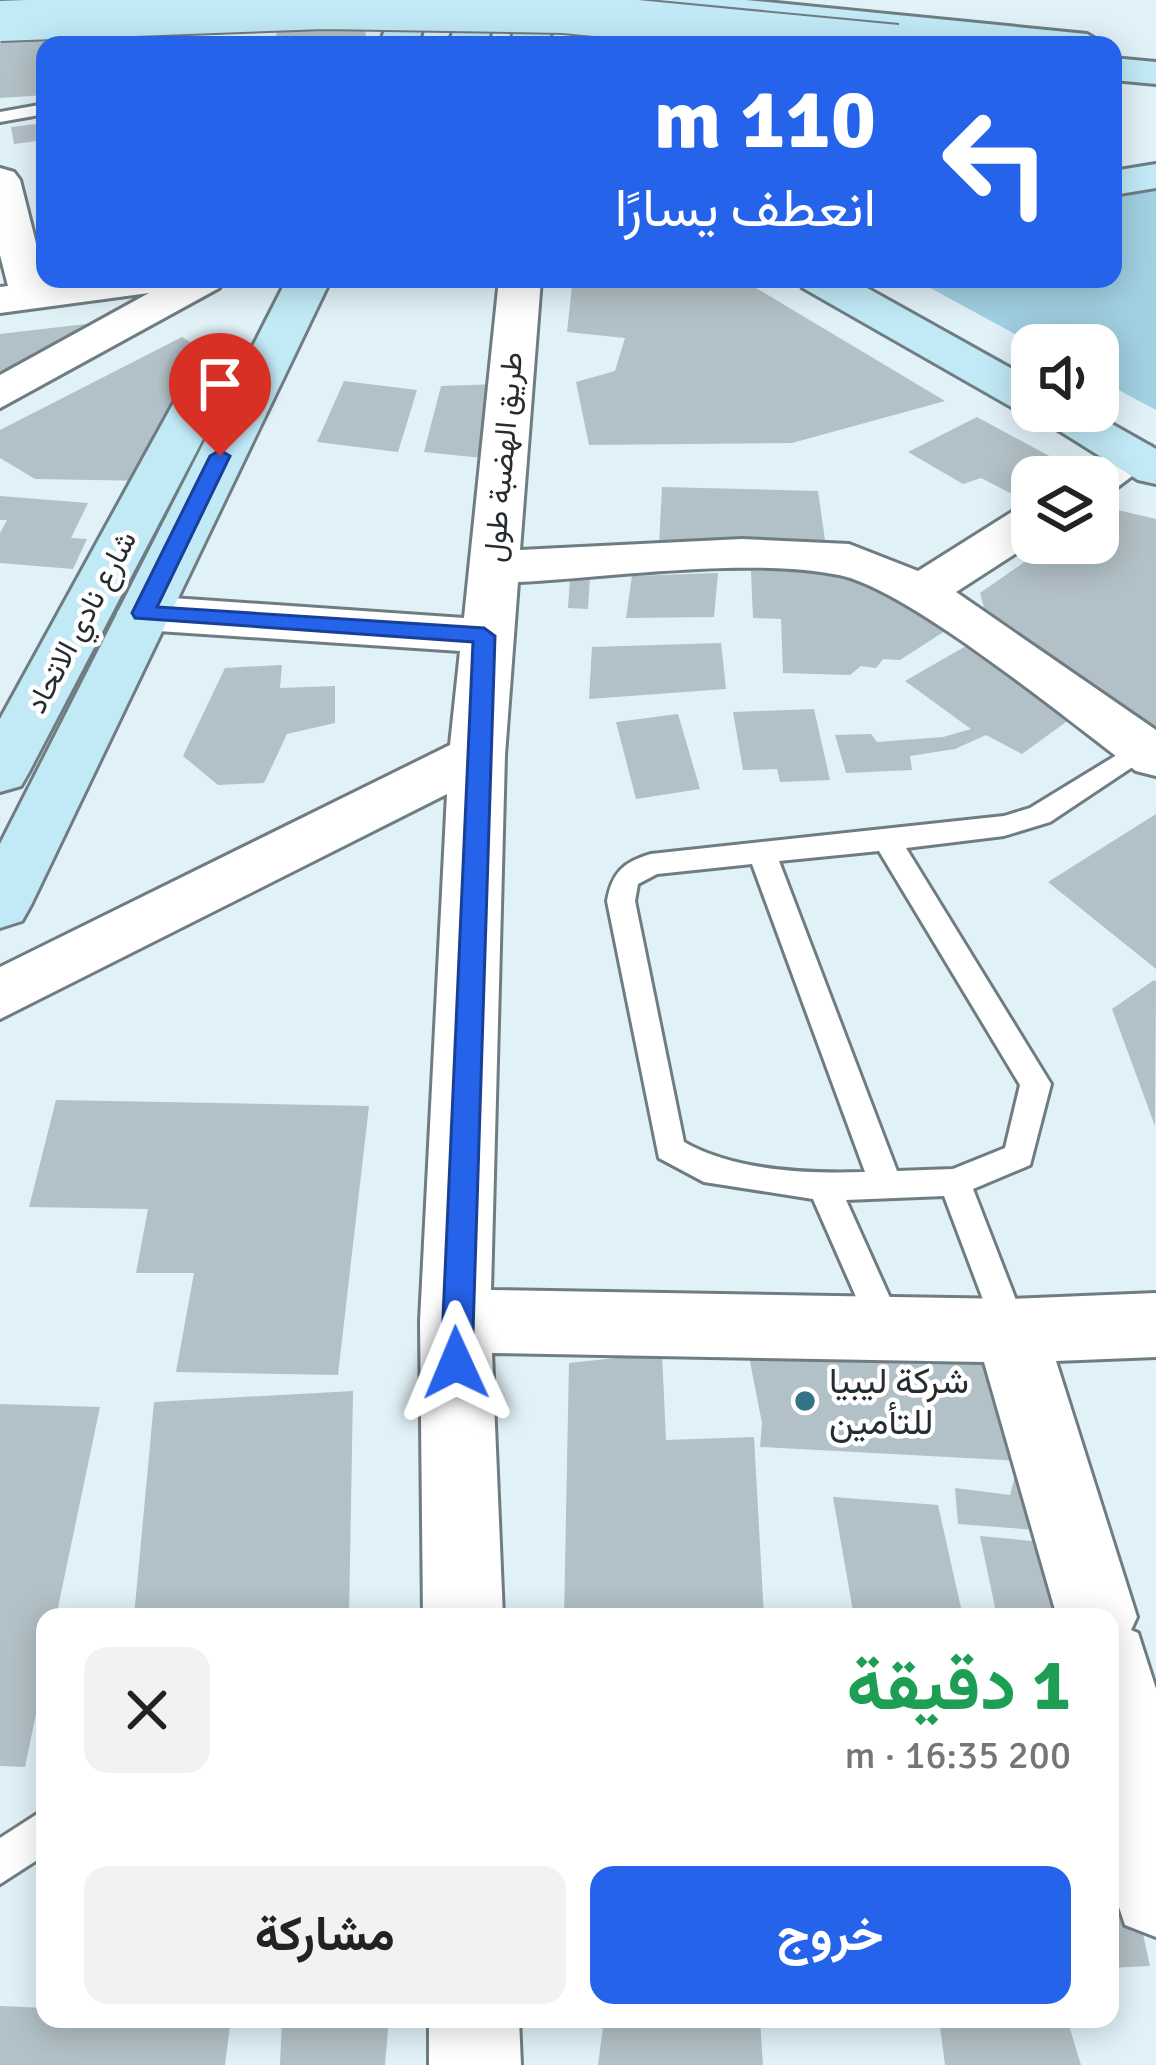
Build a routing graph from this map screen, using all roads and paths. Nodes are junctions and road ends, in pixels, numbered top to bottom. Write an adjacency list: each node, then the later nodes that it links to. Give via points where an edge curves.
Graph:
1 (46, 0): 7 (main road)
2 (412, 0): 9 (main road)
3 (480, 0): 10 (main road)
4 (537, 0): 11 (main road)
5 (590, 0): 12 (main road)
6 (632, 0): 14 (main road)
7 (0, 2)
8 (0, 21): 13 (main road, bridge, via 501,12)
9 (402, 36)
10 (470, 36)
11 (531, 36)
12 (588, 36)
13 (789, 36)
14 (996, 36)
15 (1122, 48): 16 (main road)
16 (1156, 52)
17 (1122, 69): 18 (main road)
18 (1156, 73)
19 (36, 111): 20 (lane)
20 (0, 117)
21 (1156, 176): 23 (main road)
22 (0, 180): 30 (street)
23 (1122, 182)
24 (89, 288): 30 (street)
25 (188, 288): 32 (street)
26 (254, 288): 42 (main road, شارع نادي الاتحاد)
27 (305, 288): 38 (main road, شارع نادي الاتحاد)
28 (519, 288): 36 (street, طريق الهضبة طول)
29 (836, 288): 31 (main road)
30 (16, 298)
31 (1011, 387)
32 (0, 394)
33 (1082, 432): 34 (main road)
34 (1129, 468)
35 (1011, 534): 37 (street)
36 (494, 566): 37 (street, via 823,555); 39 (street, طريق الهضبة طول)
37 (921, 592): 40 (street)
38 (143, 613): 39 (street); 45 (main road, شارع نادي الاتحاد)
39 (484, 636): 41 (street, طريق الهضبة طول)
40 (1149, 753): 43 (lane, via 1040,815)
41 (478, 755): 46 (street); 50 (street, طريق الهضبة طول)
42 (0, 772)
43 (887, 840): 44 (lane); 48 (lane, via 1036,1084 1018,1156)
44 (762, 853): 47 (lane); 49 (lane, via 651,864 625,879 621,902 670,1149 704,1168)
45 (0, 905)
46 (0, 995)
47 (885, 1182): 48 (lane); 49 (lane)
48 (955, 1182): 53 (lane)
49 (824, 1187): 52 (lane)
50 (455, 1321): 52 (street); 54 (street, طريق الهضبة طول)
51 (1156, 1325): 53 (street)
52 (887, 1328): 53 (street)
53 (1011, 1330): 55 (street)
54 (463, 1608)
55 (1094, 1608)
56 (1119, 1706): 59 (street)
57 (36, 1835): 58 (lane)
58 (0, 1864)
59 (1156, 1894)
60 (474, 2028): 61 (street)
61 (475, 2065)

